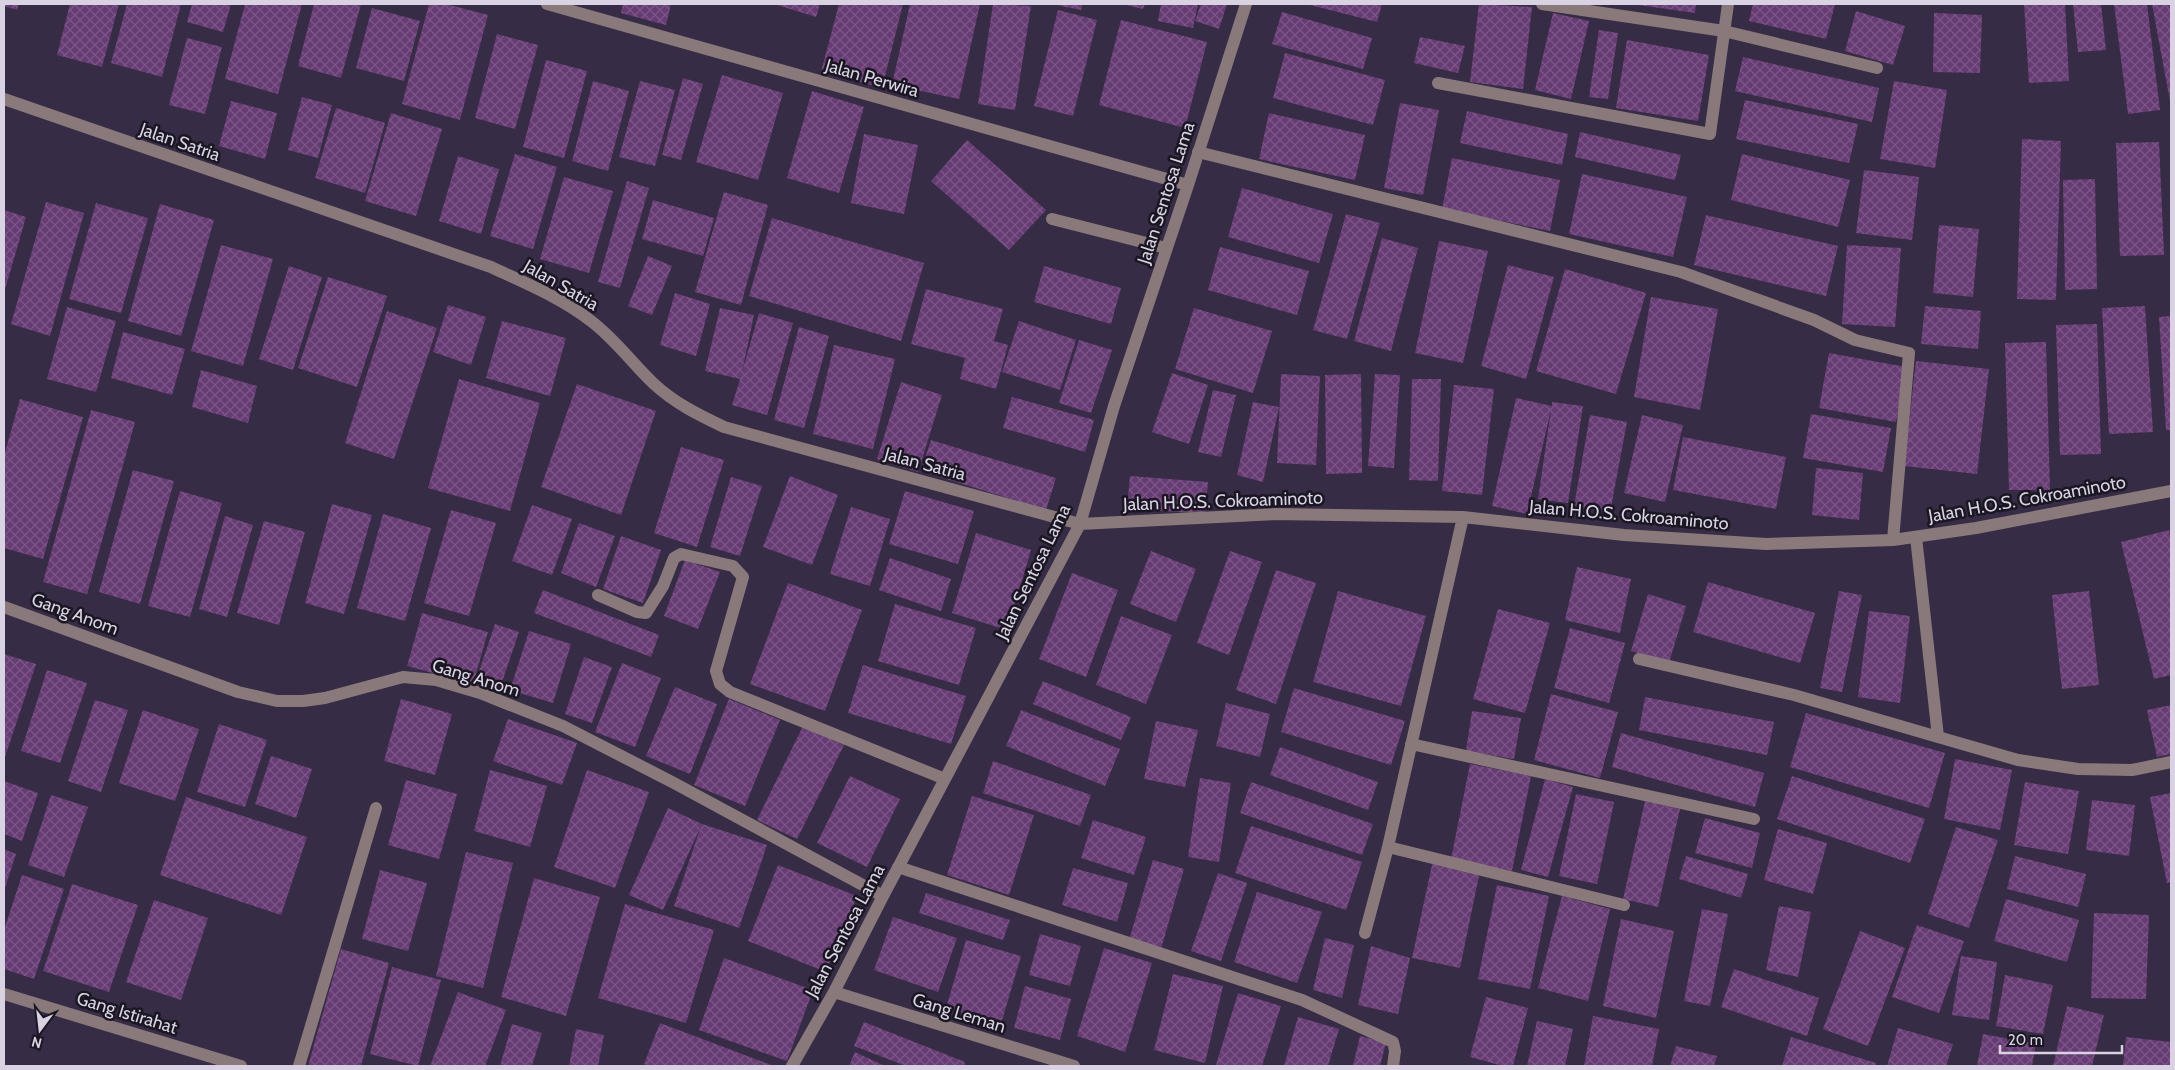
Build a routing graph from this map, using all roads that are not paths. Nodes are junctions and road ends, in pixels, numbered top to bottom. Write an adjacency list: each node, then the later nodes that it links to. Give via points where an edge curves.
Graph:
1 (547, 4): 10 (street, Jalan Perwira)
2 (1246, 4): 9 (street, Jalan Sentosa Lama)
3 (1542, 4): 5 (street)
4 (1728, 4): 5 (street)
5 (1724, 31): 6 (street); 7 (street, via 1710,134)
6 (1878, 68)
7 (1438, 83)
8 (4, 99): 15 (street, Jalan Satria, via 482,264 540,290 591,320 654,384 683,408 724,428)
9 (1198, 152): 10 (street, Jalan Sentosa Lama); 17 (street, via 1680,272 1814,320 1855,340 1909,353)
10 (1188, 185): 12 (street, Jalan Sentosa Lama)
11 (1052, 219): 12 (street)
12 (1166, 248): 15 (street, Jalan Sentosa Lama, via 1114,406)
13 (2171, 491): 16 (street, Jalan H.O.S. Cokroaminoto)
14 (1463, 516): 15 (street, Jalan H.O.S. Cokroaminoto, via 1275,514); 17 (street, Jalan H.O.S. Cokroaminoto, via 1624,535 1766,544); 22 (street)
15 (1080, 524): 24 (street, Jalan Sentosa Lama)
16 (1916, 537): 17 (street, Jalan H.O.S. Cokroaminoto); 21 (street)
17 (1893, 540)
18 (598, 595): 24 (street, via 646,613 663,586 674,558 681,554 733,566 743,577 716,671 720,684 730,692)
19 (4, 607): 29 (street, Gang Anom, via 238,692 277,701 325,698 403,677 436,680 480,693 571,731)
20 (1639, 659): 21 (street, via 1794,695)
21 (1938, 737): 23 (street, via 2018,760 2078,769 2132,770)
22 (1411, 744): 26 (street); 27 (street)
23 (2171, 762)
24 (946, 779): 28 (street, Jalan Sentosa Lama)
25 (376, 808): 35 (street)
26 (1754, 819)
27 (1388, 847): 30 (street); 31 (street)
28 (898, 867): 29 (street, Jalan Sentosa Lama); 38 (street, via 1302,1000 1393,1042)
29 (883, 896): 32 (street, Jalan Sentosa Lama)
30 (1624, 905)
31 (1365, 933)
32 (834, 992): 36 (street, Jalan Sentosa Lama); 37 (street, Gang Leman)
33 (4, 994): 34 (street, Gang Istirahat)
34 (241, 1066)
35 (300, 1066)
36 (792, 1066)
37 (1074, 1066)
38 (1393, 1066)

